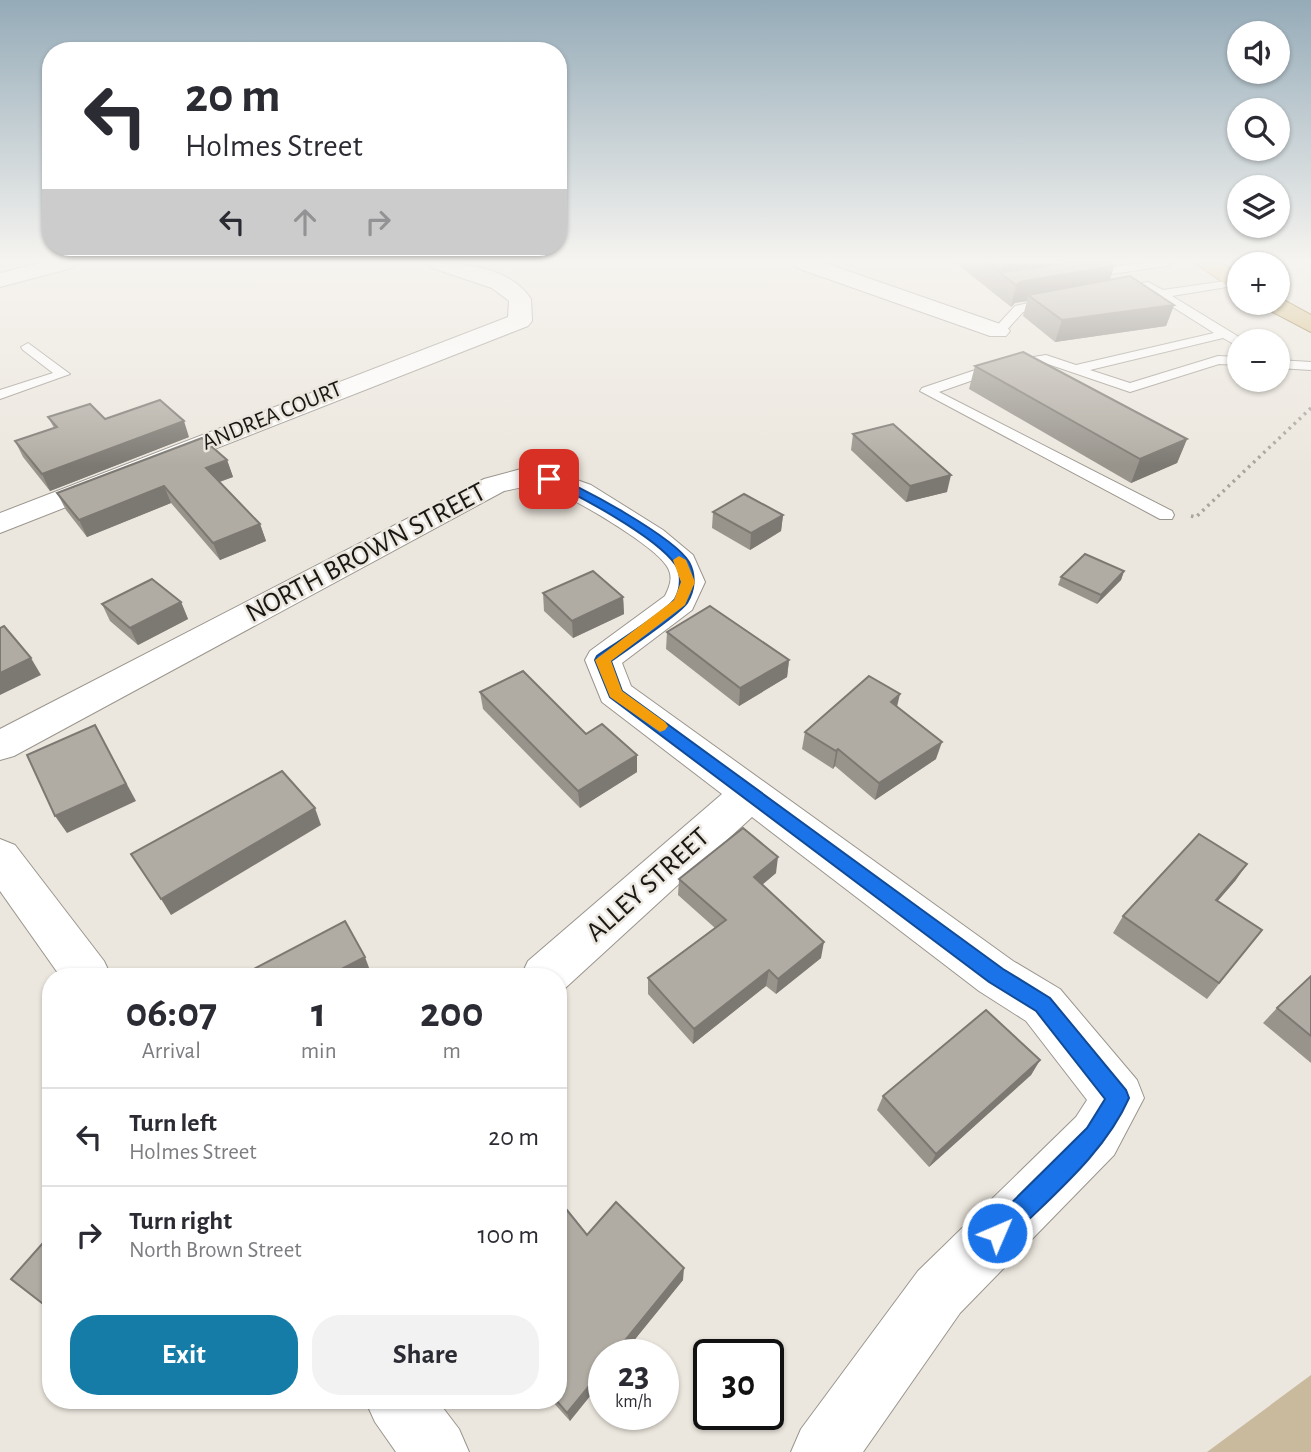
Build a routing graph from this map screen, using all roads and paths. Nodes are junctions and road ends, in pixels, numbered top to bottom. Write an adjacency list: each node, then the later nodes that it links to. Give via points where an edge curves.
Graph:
1 (495, 331): 12 (street, ANDREA COURT)
2 (1220, 331): 3 (lane)
3 (1225, 334): 8 (lane)
4 (28, 347): 9 (lane, via 63,374)
5 (1227, 360): 8 (lane, via 1130,388)
6 (1290, 365): 7 (lane)
7 (1311, 366)
8 (1075, 369): 11 (lane, via 1046,359 1009,365 927,391)
9 (0, 395)
10 (1311, 408): 11 (path, via 1196,517)
11 (1166, 515)
12 (0, 524)
13 (0, 746): 14 (street, NORTH BROWN STREET, via 494,485 521,478 549,479 580,491 682,562 688,582 680,602 603,660 615,694)
14 (751, 793): 17 (street, ALLEY STREET); 20 (street, via 996,976 1043,1005 1118,1098 1094,1136 939,1292)
15 (0, 857): 16 (street)
16 (81, 968)
17 (554, 968)
18 (404, 1409): 19 (street)
19 (436, 1452)
20 (824, 1452)

